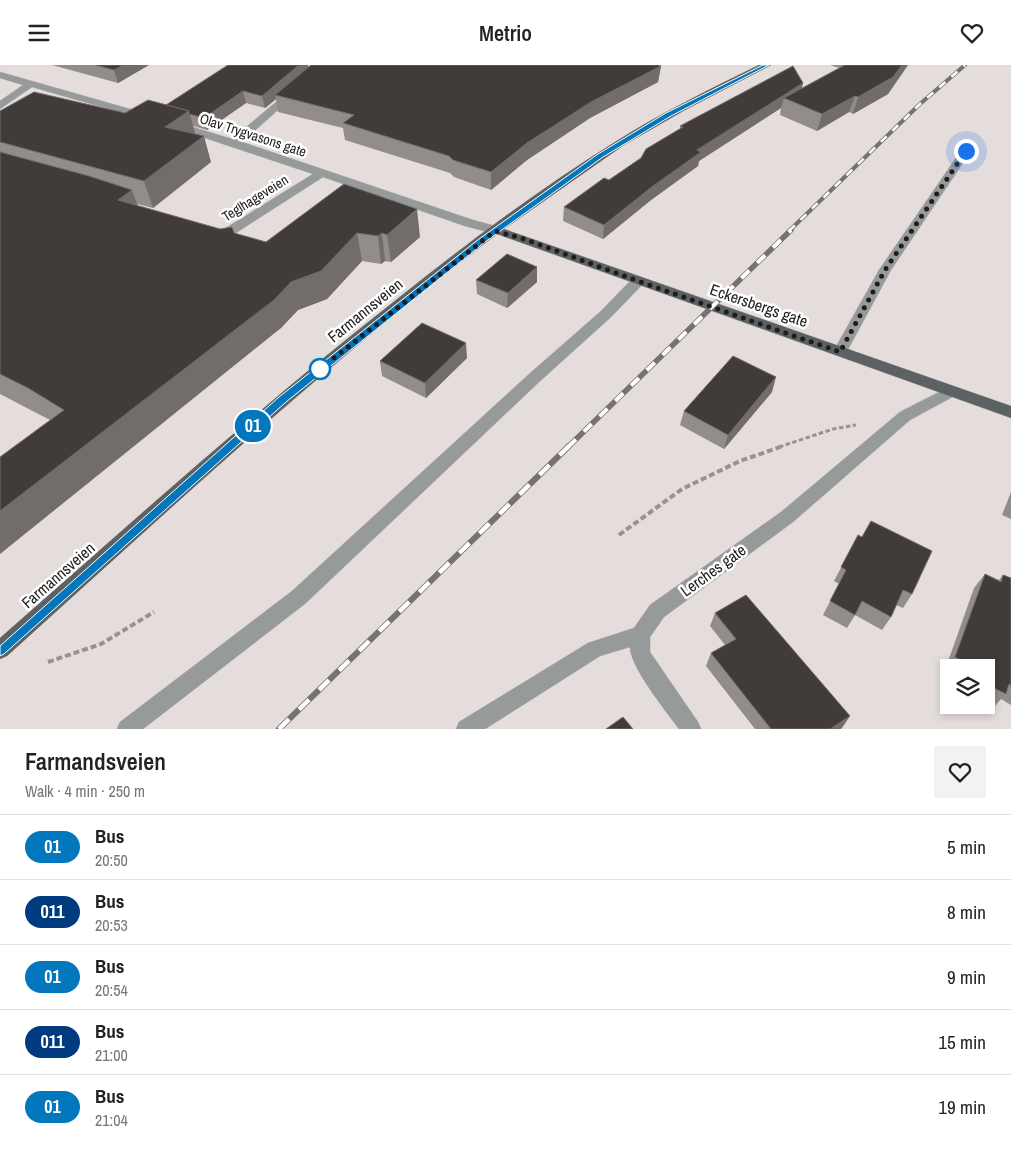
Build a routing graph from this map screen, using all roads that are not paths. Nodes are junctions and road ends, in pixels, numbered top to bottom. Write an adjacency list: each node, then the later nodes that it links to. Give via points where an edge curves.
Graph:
1 (766, 65): 10 (main road, Farmannsveien, via 669,114 601,156)
2 (0, 75): 3 (street, Olav Trygvasons gate)
3 (30, 84): 5 (street); 6 (street, Olav Trygvasons gate)
4 (298, 88): 6 (street)
5 (0, 106)
6 (234, 143): 8 (street, Olav Trygvasons gate)
7 (966, 151): 12 (street, via 885,270)
8 (322, 173): 9 (street, Teglhageveien, via 224,235); 10 (street, Olav Trygvasons gate)
9 (198, 230)
10 (495, 231): 11 (main road, Eckersbergs gate); 16 (main road, Farmannsveien, via 283,399)
11 (638, 281): 12 (main road, Eckersbergs gate); 17 (street, via 299,597)
12 (840, 352): 13 (main road, Eckersbergs gate)
13 (950, 391): 14 (main road, Eckersbergs gate); 15 (street, Lerches gate, via 905,415 787,517 657,611)
14 (1011, 412)
15 (640, 635): 18 (street, via 595,649); 19 (street, via 640,653)
16 (0, 650)
17 (127, 729)
18 (466, 729)
19 (692, 729)

